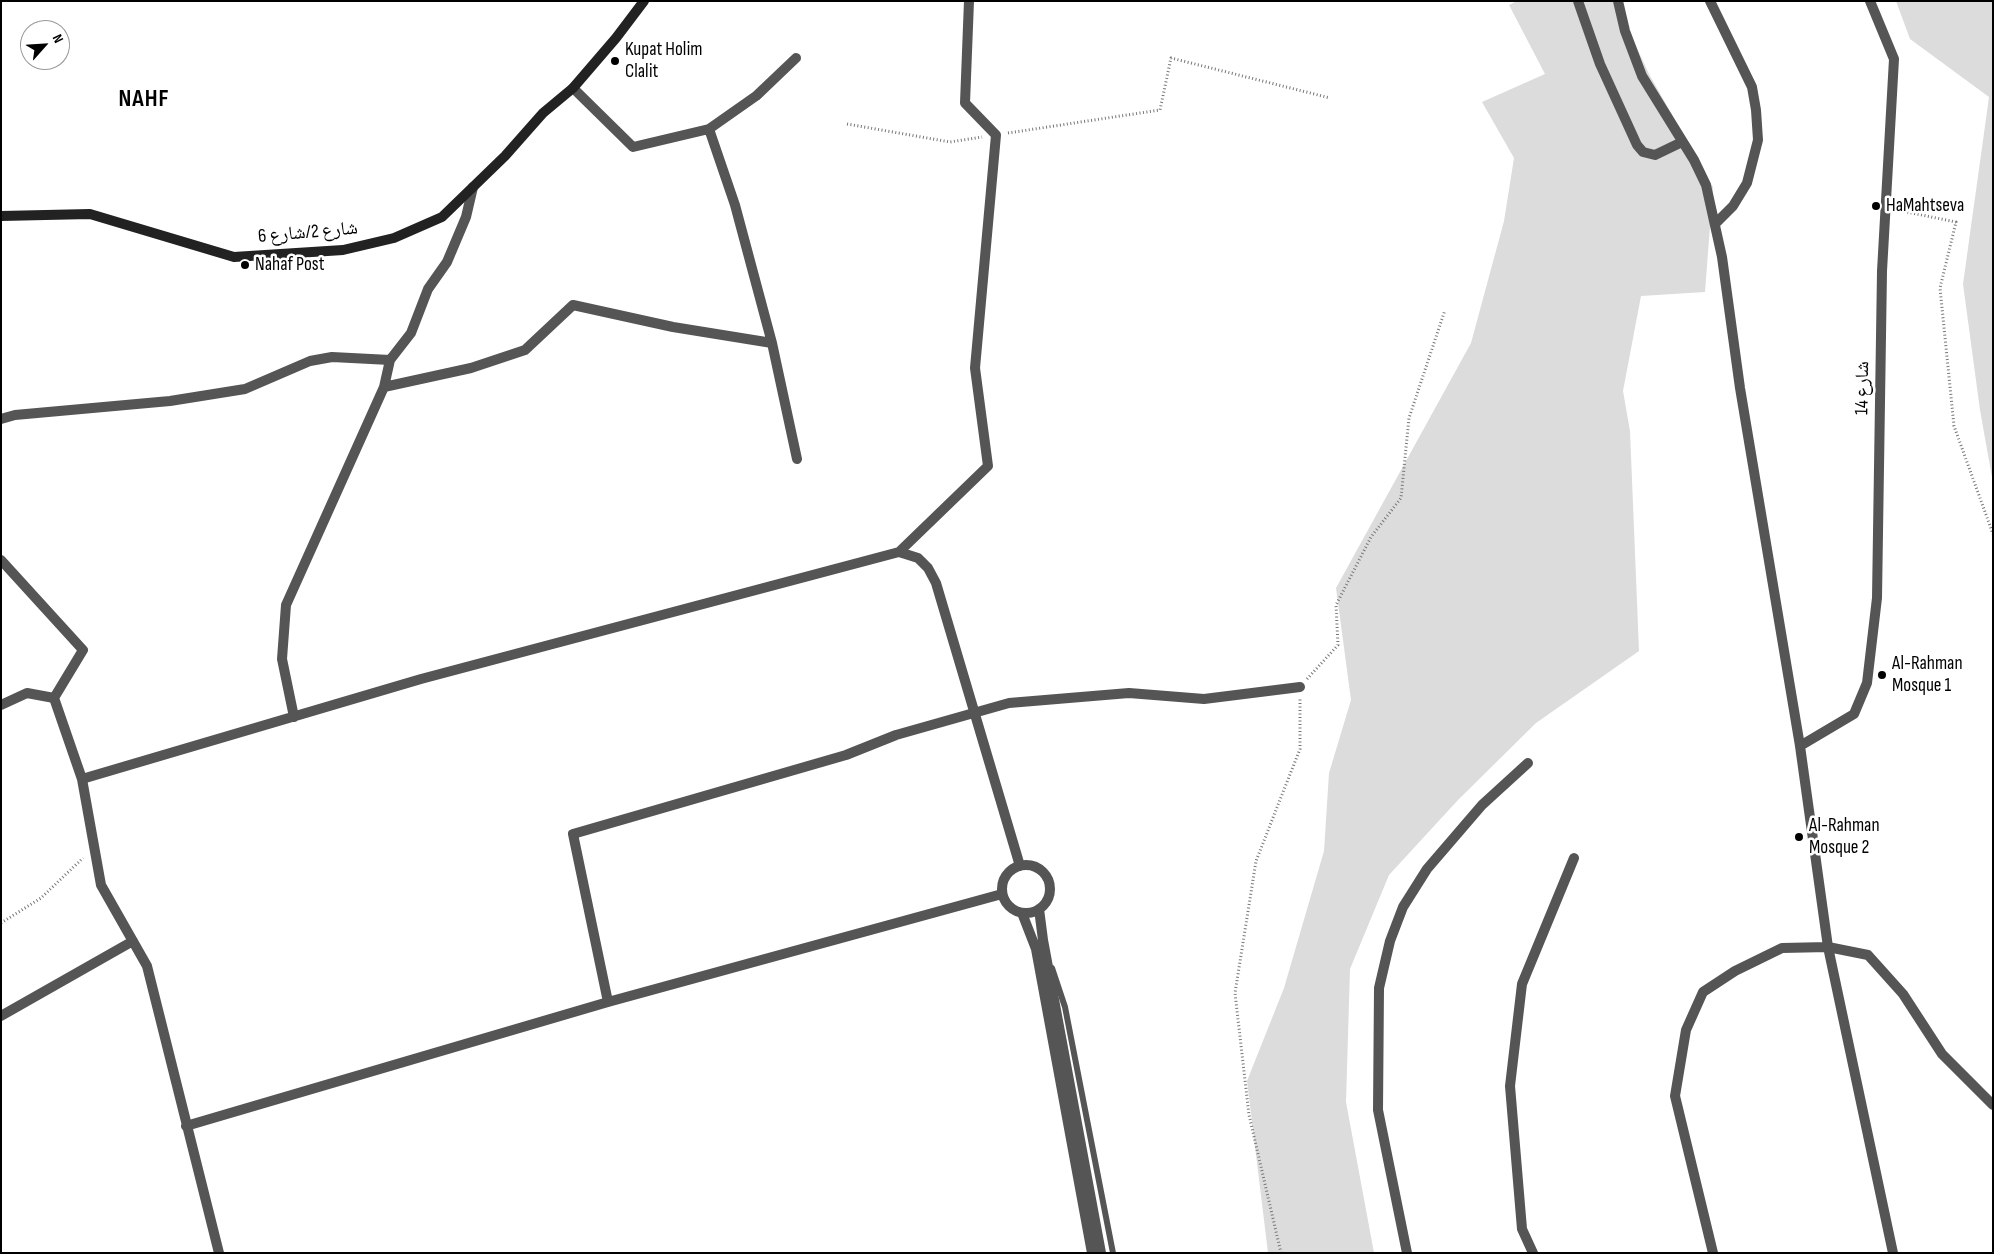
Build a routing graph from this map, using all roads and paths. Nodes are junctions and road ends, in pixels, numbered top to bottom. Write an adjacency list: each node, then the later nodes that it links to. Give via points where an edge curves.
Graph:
1 (644, 1): 8 (street, شارع 2/شارع 6)
2 (969, 1): 12 (street, via 965,103)
3 (1578, 1): 13 (street, via 1600,64 1637,145 1643,152 1655,156)
4 (1618, 1): 13 (street, via 1642,76)
5 (1710, 1): 17 (street, via 1752,87 1758,140 1747,182 1733,206)
6 (1870, 1): 15 (street, شارع 14, via 1894,59)
7 (796, 58): 11 (street, via 756,96)
8 (573, 88): 11 (street, via 633,147); 14 (street, شارع 2/شارع 6, via 543,113)
9 (1330, 98): 12 (path, via 1171,58 1160,110)
10 (847, 124): 12 (path, via 950,142)
11 (709, 129): 19 (street, via 735,205)
12 (996, 135): 25 (street, via 975,368 988,466)
13 (1682, 142): 17 (street, via 1706,185)
14 (472, 187): 16 (street, شارع 2/شارع 6, via 442,218 394,238 333,251 234,256 90,214); 20 (street, via 466,218 447,262 428,289 411,333)
15 (1886, 208): 24 (path, via 1956,222 1940,288 1954,426); 32 (street, شارع 14, via 1877,598 1867,683 1854,714)
16 (1, 216)
17 (1715, 224): 32 (street)
18 (1445, 310): 27 (path, via 1408,418 1401,498 1371,537 1336,605 1338,645)
19 (772, 343): 21 (street, via 573,305 525,350 471,368); 23 (street)
20 (390, 360): 21 (street); 22 (street, via 332,357 310,360 245,389 170,401 14,415)
21 (384, 387): 31 (street, via 286,604 282,659)
22 (1, 420)
23 (797, 459)
24 (1993, 534)
25 (899, 552): 30 (street, via 918,558 936,583); 31 (street, via 421,679)
26 (1, 560): 28 (street, via 82,650)
27 (1300, 687): 30 (street, via 1204,699 1129,693 1009,703); 53 (path, via 1300,750 1256,861 1235,993 1249,1115)
28 (54, 698): 29 (street, via 27,693); 34 (street)
29 (1, 705)
30 (974, 713): 37 (street); 45 (street, via 573,834)
31 (294, 717): 34 (street)
32 (1800, 746): 44 (street)
33 (1528, 763): 54 (street, via 1482,804 1427,869 1403,907 1390,941 1379,988 1378,1110)
34 (82, 779): 35 (street)
35 (94, 847): 41 (path, via 41,898); 43 (street, via 101,885)
36 (1574, 858): 55 (street, via 1522,984 1510,1086 1522,1229)
37 (1020, 866): 38 (street, via 1004,880); 39 (street, via 1041,870 1049,882 1050,896)
38 (1002, 894): 40 (street, via 1010,907); 45 (street)
39 (1040, 909): 40 (street); 42 (street)
40 (1022, 913): 50 (street, via 1036,949)
41 (1, 923)
42 (1043, 940): 51 (street); 52 (lane, via 1065,1006)
43 (133, 941): 46 (street); 48 (street, via 147,966)
44 (1828, 947): 47 (street, via 1868,955 1903,994 1942,1054); 56 (street, via 1782,948 1735,972 1703,992 1686,1030 1675,1096); 57 (street)
45 (608, 1002): 48 (street)
46 (1, 1016)
47 (1993, 1105)
48 (186, 1126): 49 (street)
49 (219, 1253)
50 (1092, 1253)
51 (1101, 1253)
52 (1113, 1253)
53 (1281, 1253)
54 (1407, 1253)
55 (1533, 1253)
56 (1713, 1253)
57 (1893, 1253)

